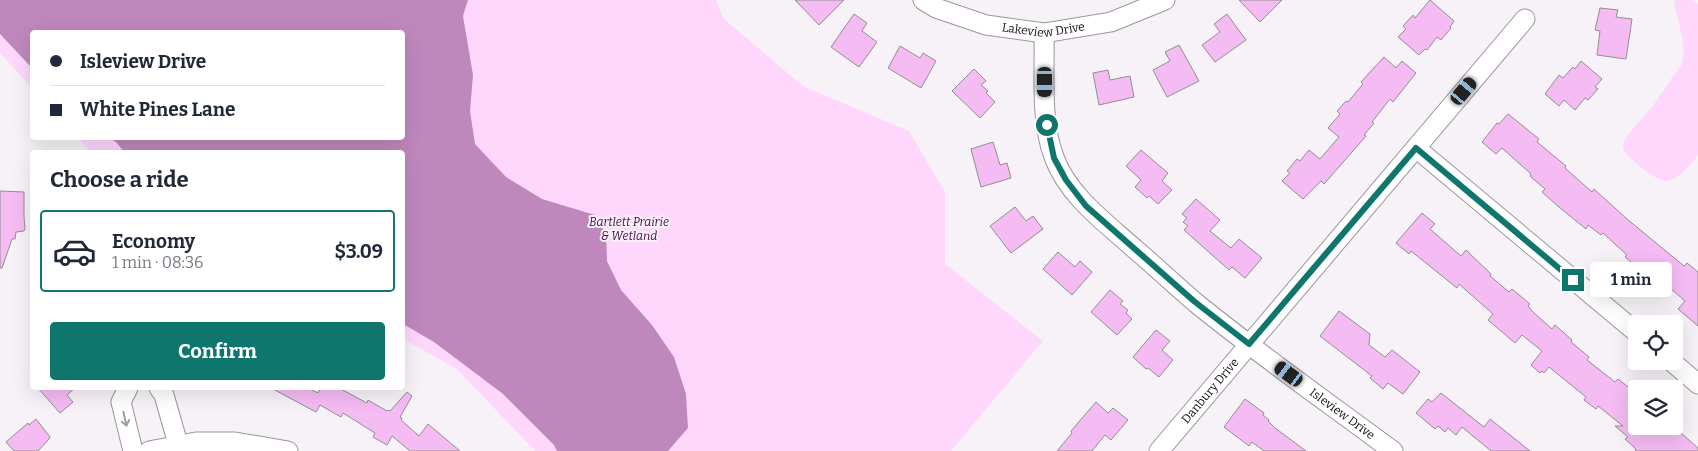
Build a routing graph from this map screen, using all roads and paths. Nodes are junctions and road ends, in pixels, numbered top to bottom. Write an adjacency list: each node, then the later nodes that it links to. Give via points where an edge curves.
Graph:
1 (923, 0): 4 (street, Lakeview Drive, via 936,8 986,25)
2 (1165, 0): 4 (street, Lakeview Drive, via 1110,22)
3 (1525, 19): 5 (street, Danbury Drive)
4 (1044, 33): 7 (street, Isleview Drive, via 1048,137 1054,158 1066,180 1086,206 1195,302)
5 (1416, 148): 6 (street); 7 (street, Danbury Drive)
6 (1628, 325)
7 (1249, 344): 16 (street, Danbury Drive); 17 (street, Isleview Drive)
8 (1681, 370): 9 (street)
9 (1698, 384)
10 (127, 390): 13 (street, one-way to 13, via 121,402)
11 (160, 390): 12 (street)
12 (178, 444): 14 (street); 15 (street, via 235,442)
13 (133, 451)
14 (148, 451)
15 (288, 451)
16 (1159, 451)
17 (1393, 451)

